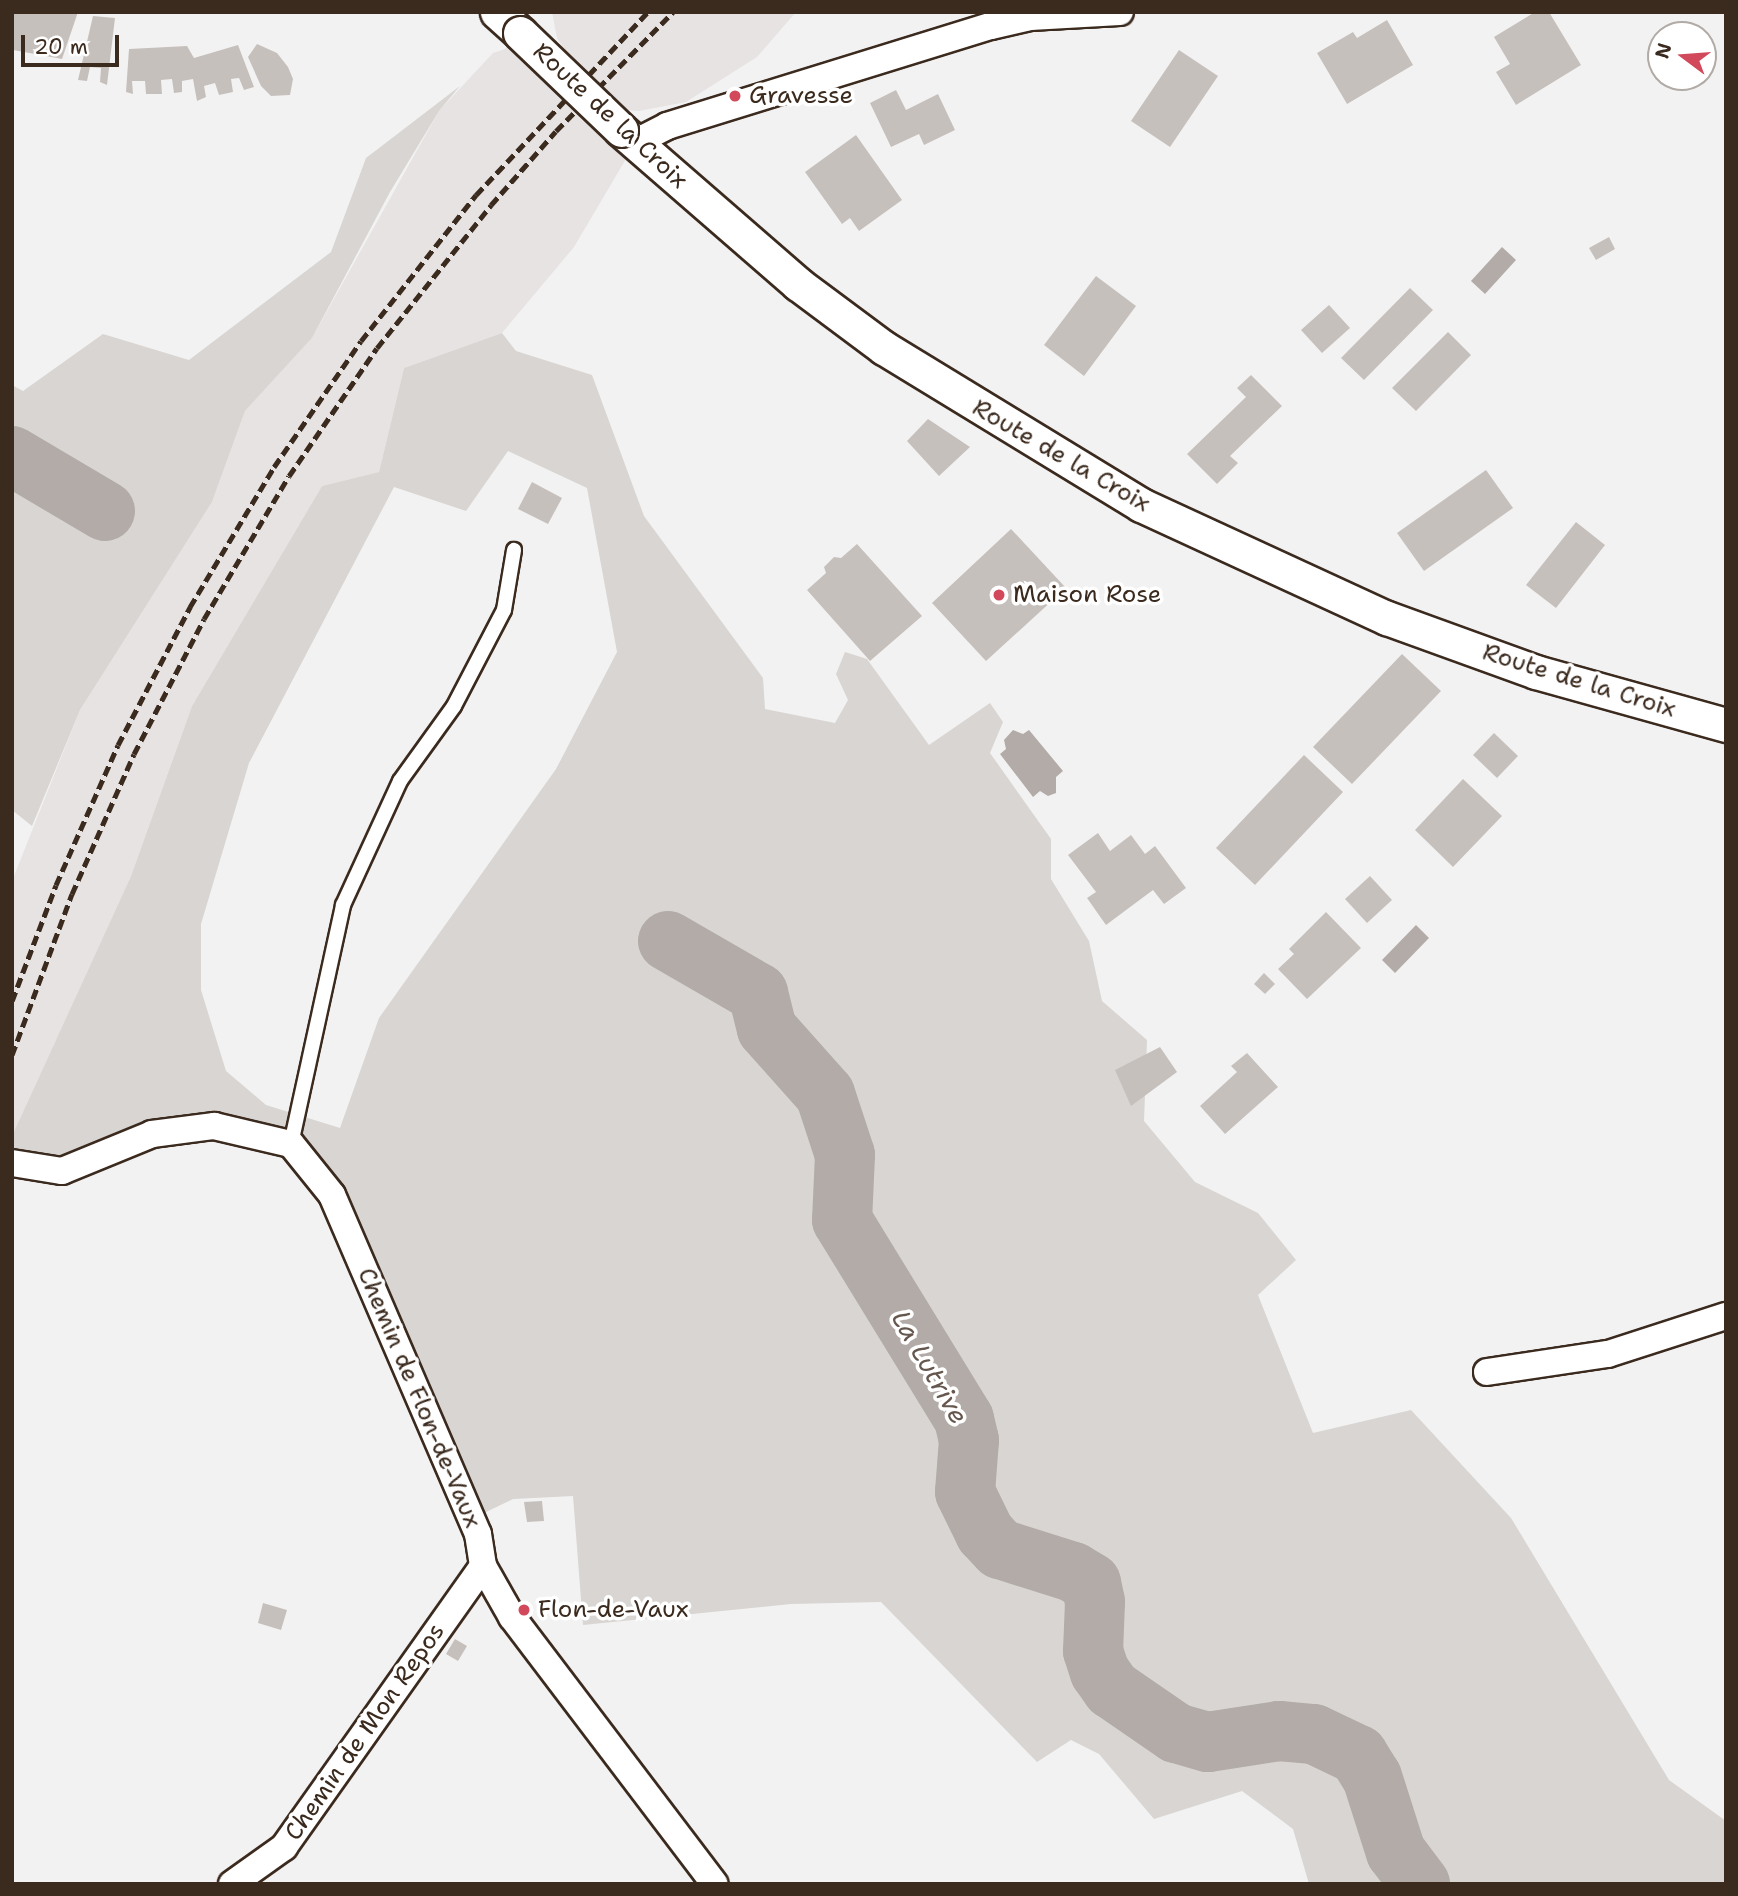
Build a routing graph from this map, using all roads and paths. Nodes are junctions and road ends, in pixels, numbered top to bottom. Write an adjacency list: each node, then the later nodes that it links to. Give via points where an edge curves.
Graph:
1 (1120, 12): 3 (street, via 1030,16)
2 (508, 23): 3 (street, Route de la Croix, bridge)
3 (629, 136): 5 (street, Route de la Croix, via 798,284 884,348 1141,505 1387,618 1536,672)
4 (514, 550): 6 (lane, via 504,610 454,706 400,781 343,905)
5 (1726, 725)
6 (291, 1144): 7 (street, via 214,1126 152,1134 62,1171); 10 (street, Chemin de Flon-de-Vaux, via 332,1195 478,1534)
7 (12, 1163)
8 (1726, 1315): 9 (street, via 1608,1354)
9 (1488, 1372)
10 (483, 1566): 11 (street, Chemin de Mon Repos, via 284,1847); 12 (street, Chemin de Flon-de-Vaux, via 512,1617)
11 (232, 1884)
12 (715, 1884)

